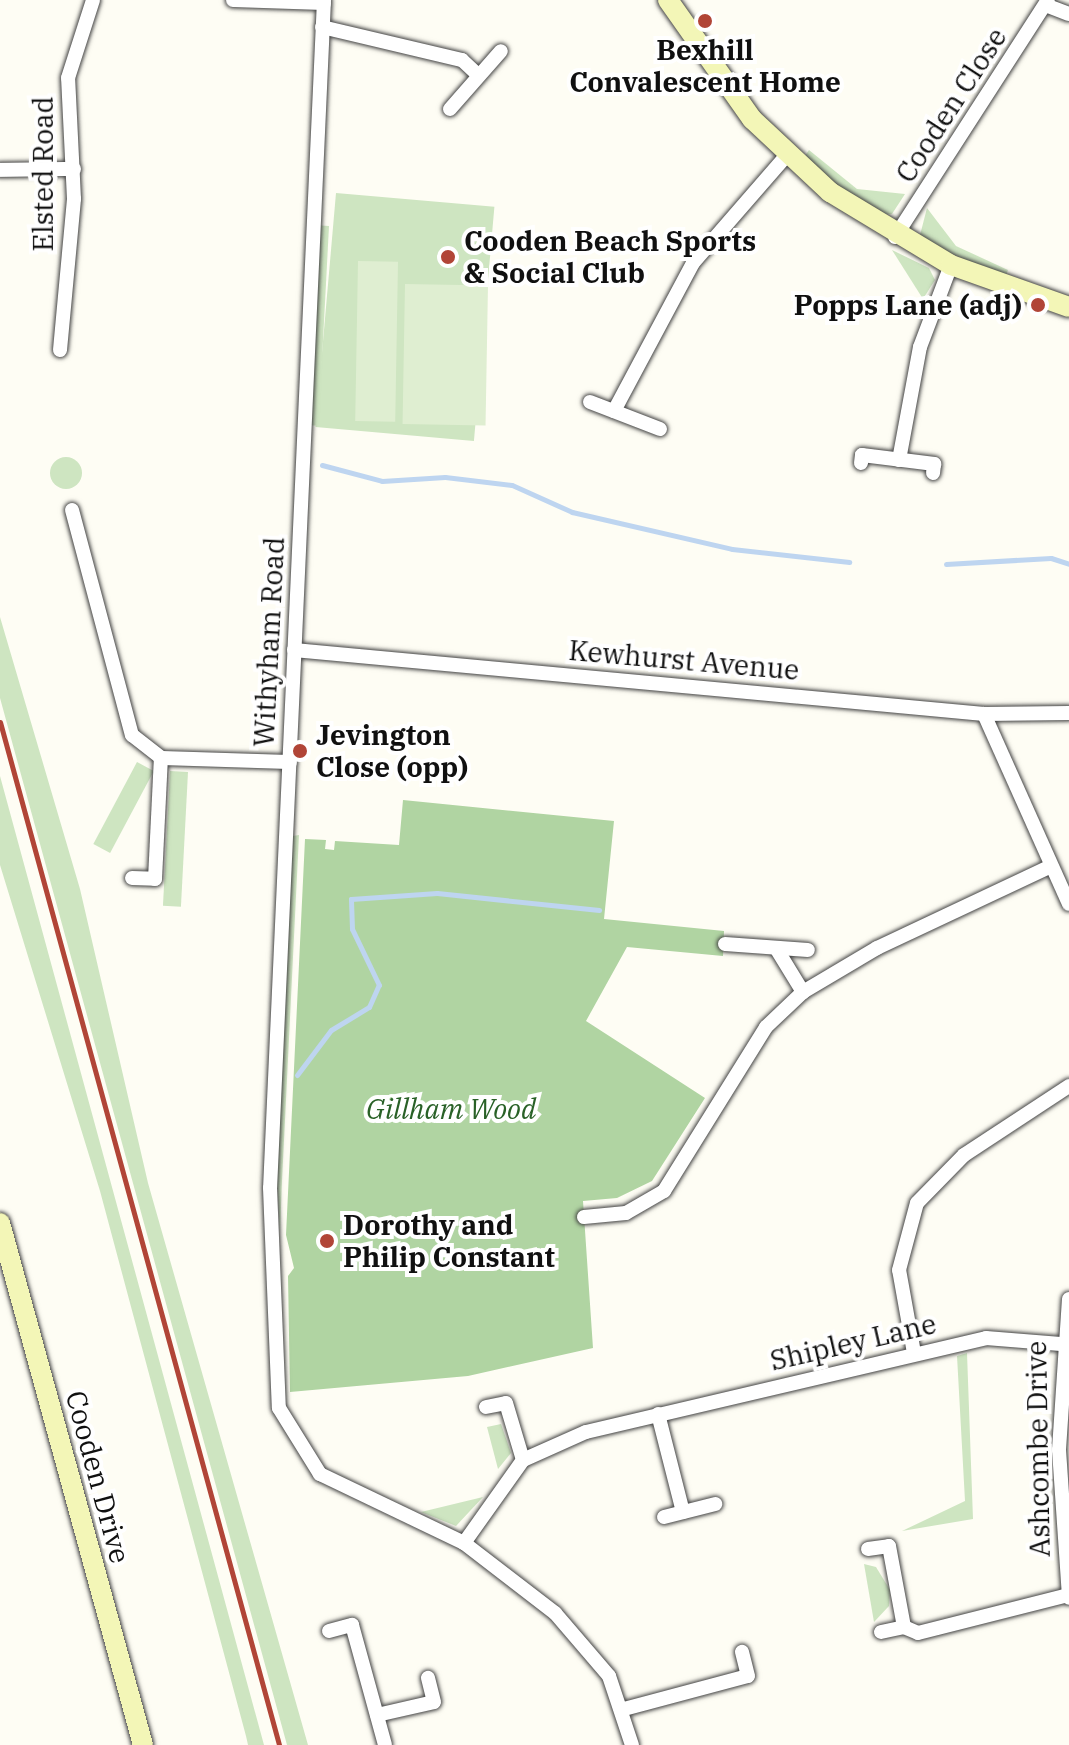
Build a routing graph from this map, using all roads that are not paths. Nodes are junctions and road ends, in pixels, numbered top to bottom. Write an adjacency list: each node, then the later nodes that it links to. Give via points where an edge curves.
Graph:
1 (93, 0): 12 (street, Elsted Road, via 68,78)
2 (233, 0): 4 (street)
3 (668, 0): 11 (main road)
4 (324, 1): 7 (street, Withyham Road)
5 (1048, 3): 6 (street); 14 (street, Cooden Close)
6 (1069, 14)
7 (322, 27): 9 (street, via 462,60); 25 (street, Withyham Road)
8 (501, 51): 9 (street)
9 (478, 75): 10 (street)
10 (450, 109)
11 (786, 156): 14 (main road); 19 (street, via 693,263)
12 (74, 169): 13 (street); 17 (street, Elsted Road)
13 (0, 170)
14 (895, 237): 15 (main road)
15 (951, 265): 16 (main road); 21 (street, via 920,347)
16 (1069, 307)
17 (60, 350)
18 (590, 402): 19 (street)
19 (614, 411): 20 (street)
20 (660, 429)
21 (899, 460): 22 (street, via 862,455); 23 (street, via 934,464)
22 (861, 463)
23 (933, 473)
24 (72, 510): 28 (street, via 123,720)
25 (294, 650): 27 (street, Kewhurst Avenue); 29 (street, Withyham Road)
26 (1069, 713): 27 (street, Kewhurst Avenue)
27 (984, 714): 30 (street)
28 (161, 758): 29 (street); 31 (street, via 155,879)
29 (290, 762): 50 (street, Withyham Road, via 271,1287 279,1408 303,1455 341,1489)
30 (1049, 867): 32 (street); 36 (street, via 877,948)
31 (132, 878)
32 (1069, 904)
33 (725, 944): 34 (street)
34 (776, 948): 35 (street); 36 (street)
35 (808, 950)
36 (803, 992): 38 (street, via 766,1027 664,1191 626,1213)
37 (1069, 1086): 43 (street, via 964,1155 917,1203 899,1270)
38 (584, 1217)
39 (0, 1223): 40 (main road, Cooden Drive)
40 (3, 1248): 60 (main road, Cooden Drive)
41 (1069, 1299): 42 (street, Ashcombe Drive)
42 (1061, 1344): 43 (street, Shipley Lane, via 986,1338); 52 (street, Ashcombe Drive)
43 (914, 1353): 45 (street, Shipley Lane)
44 (486, 1407): 46 (street, via 506,1403)
45 (658, 1414): 46 (street, Shipley Lane, via 551,1443); 48 (street)
46 (523, 1460): 50 (street, Shipley Lane)
47 (715, 1504): 48 (street)
48 (683, 1512): 49 (street)
49 (664, 1517)
50 (464, 1543): 58 (street, Withyham Road, via 590,1648)
51 (868, 1549): 53 (street, via 889,1546)
52 (1068, 1597): 53 (street, via 918,1633)
53 (904, 1627): 55 (street)
54 (329, 1631): 59 (street, via 352,1625)
55 (881, 1632)
56 (742, 1652): 58 (street, via 748,1676)
57 (428, 1678): 59 (street, via 434,1702)
58 (624, 1709): 62 (street, Withyham Road)
59 (377, 1715): 61 (street)
60 (143, 1745)
61 (385, 1745)
62 (632, 1745)

